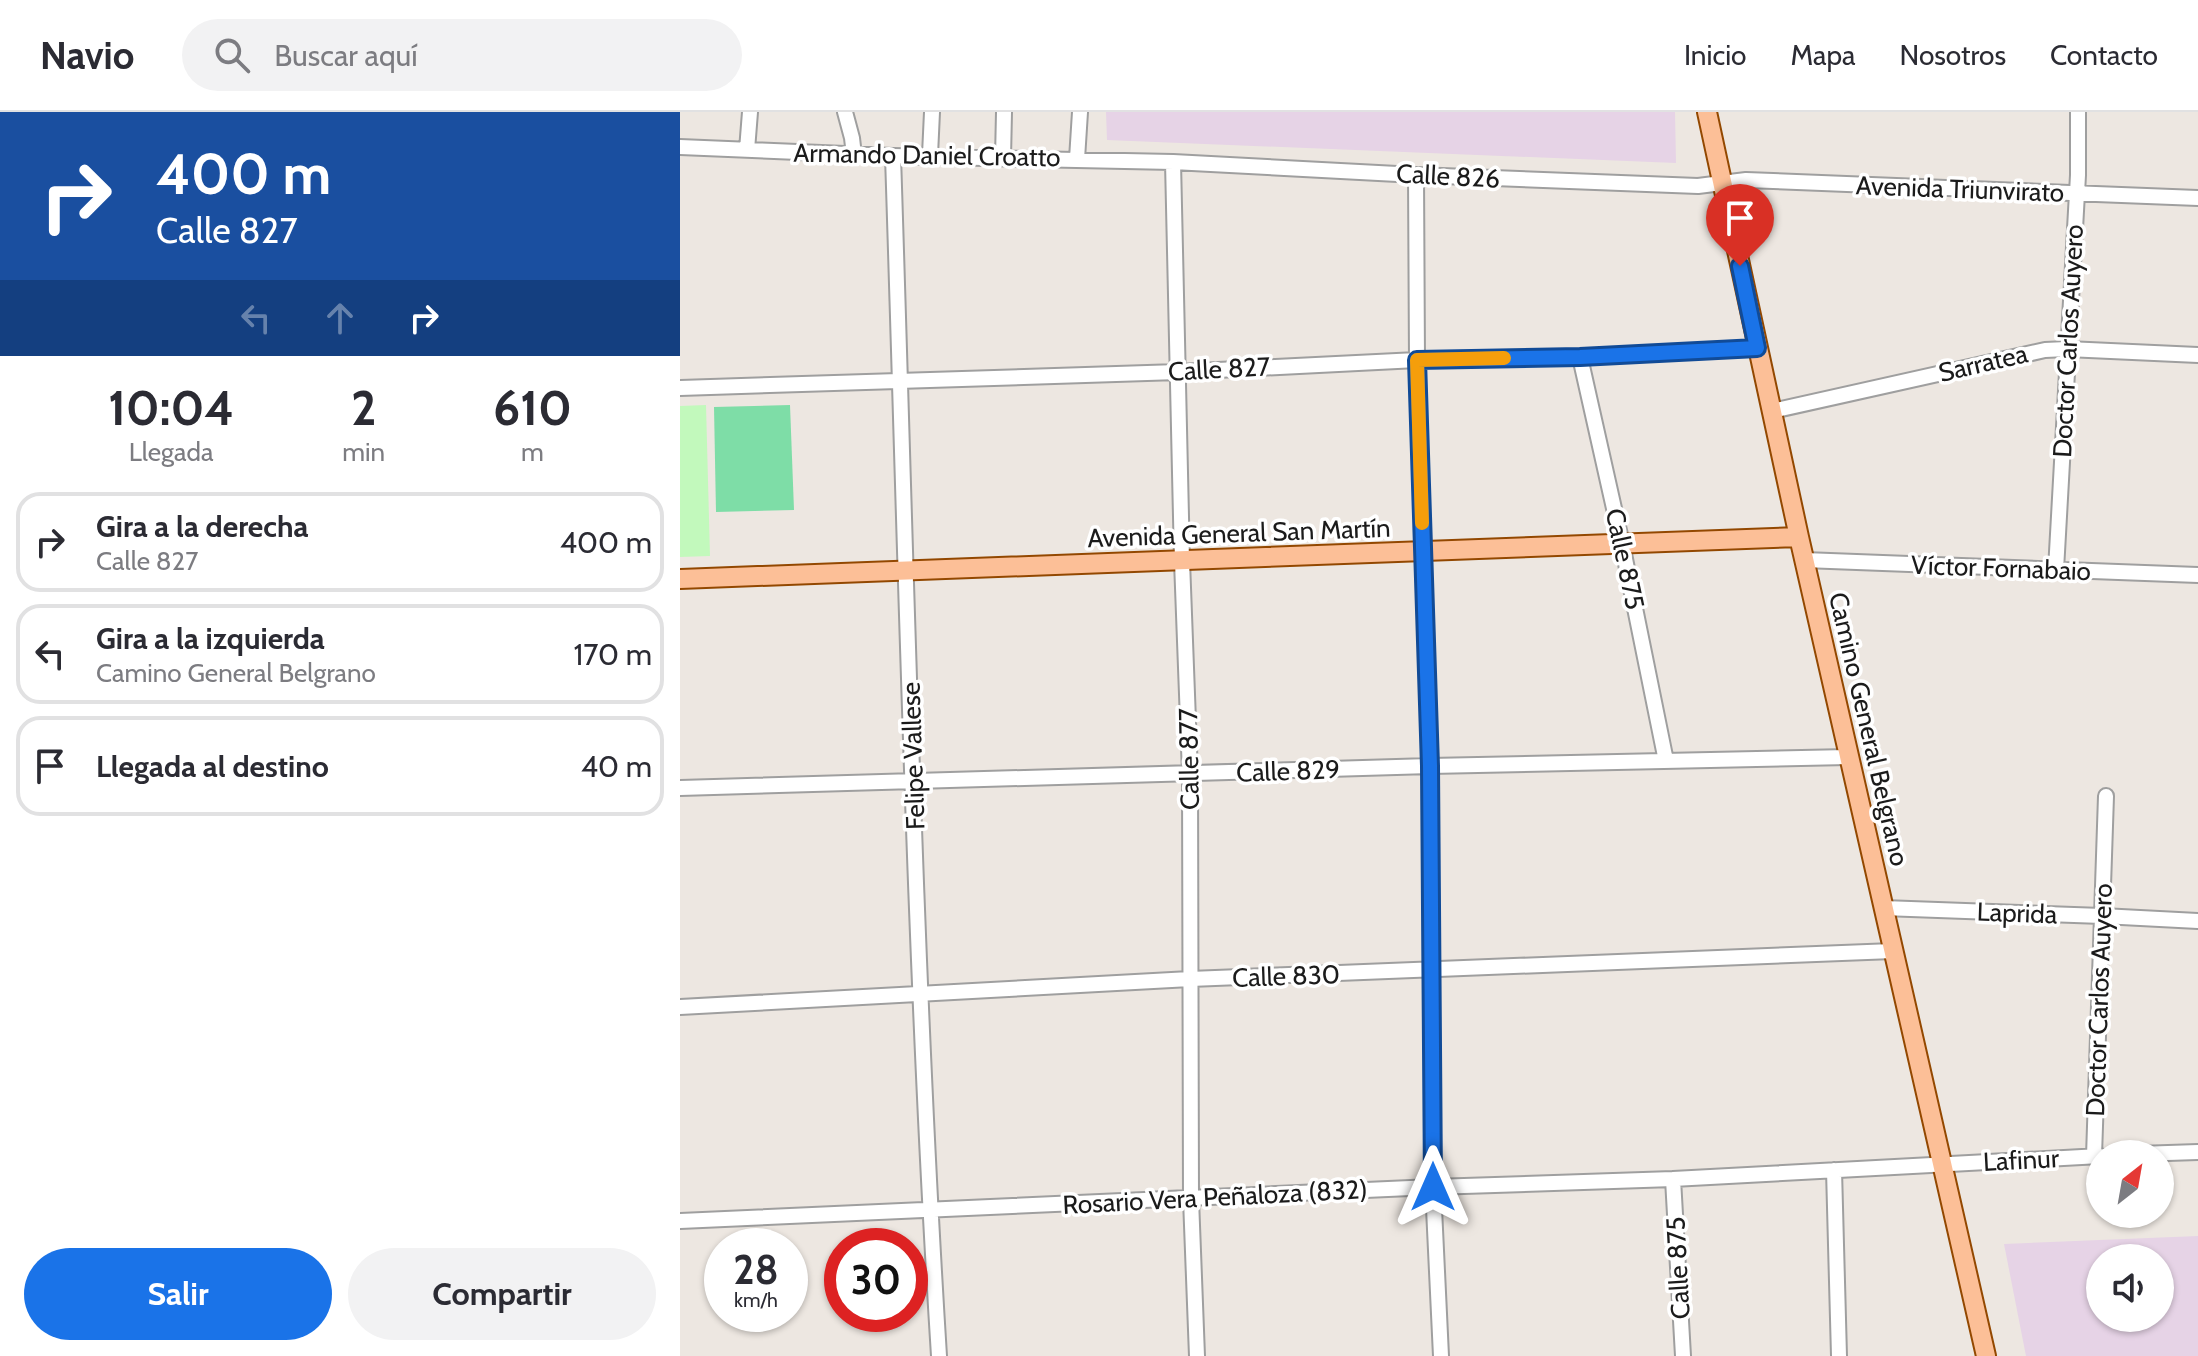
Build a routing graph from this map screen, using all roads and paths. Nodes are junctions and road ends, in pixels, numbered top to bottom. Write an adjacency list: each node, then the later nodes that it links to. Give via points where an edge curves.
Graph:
1 (750, 112): 9 (street)
2 (845, 112): 10 (street)
3 (932, 112): 11 (street)
4 (1004, 112): 13 (street)
5 (1080, 112): 14 (street)
6 (1707, 112): 17 (main road, Camino General Belgrano)
7 (2078, 112): 18 (street, Doctor Carlos Auyero)
8 (680, 147): 9 (street, Armando Daniel Croatto)
9 (747, 150): 10 (street, Armando Daniel Croatto)
10 (854, 155): 12 (street, Armando Daniel Croatto)
11 (930, 155): 12 (street, Armando Daniel Croatto); 13 (street, Armando Daniel Croatto)
12 (893, 156): 26 (street, Felipe Vallese)
13 (1003, 158): 14 (street, Armando Daniel Croatto)
14 (1077, 159): 15 (street, Armando Daniel Croatto)
15 (1173, 162): 16 (street, Calle 826); 25 (street, Calle 877)
16 (1416, 175): 17 (street, Calle 826); 24 (street)
17 (1722, 185): 18 (street, Avenida Triunvirato, via 1746,180); 20 (main road, Camino General Belgrano)
18 (2077, 194): 19 (street, Avenida Triunvirato); 21 (street, Doctor Carlos Auyero)
19 (2198, 198)
20 (1757, 348): 23 (street, Calle 827); 28 (main road, Camino General Belgrano)
21 (2067, 349): 22 (street, Sarratea); 28 (street, Sarratea); 34 (street, Doctor Carlos Auyero)
22 (2198, 355)
23 (1580, 357): 24 (street, Calle 827); 30 (street, Calle 875)
24 (1417, 360): 25 (street, Calle 827); 31 (street)
25 (1178, 372): 26 (street, Calle 827); 33 (street, Calle 877)
26 (900, 380): 27 (street, Calle 827); 35 (street, Felipe Vallese)
27 (680, 388)
28 (1772, 411): 29 (main road, Camino General Belgrano)
29 (1799, 537): 30 (main road, Avenida General San Martín); 32 (main road, Camino General Belgrano)
30 (1622, 544): 31 (main road, Avenida General San Martín); 39 (street, Calle 875)
31 (1423, 552): 33 (main road, Avenida General San Martín); 40 (street)
32 (1804, 560): 34 (street, Víctor Fornabaio); 38 (main road, Camino General Belgrano)
33 (1182, 561): 35 (main road, Avenida General San Martín); 41 (street, Calle 877)
34 (2056, 570): 36 (street, Víctor Fornabaio)
35 (905, 572): 37 (main road, Avenida General San Martín); 42 (street, Felipe Vallese)
36 (2198, 575)
37 (680, 579)
38 (1848, 757): 39 (street, Calle 829); 45 (main road, Camino General Belgrano)
39 (1666, 761): 40 (street, Calle 829)
40 (1430, 766): 41 (street, Calle 829); 49 (street)
41 (1190, 774): 42 (street, Calle 829); 50 (street, Calle 877)
42 (914, 782): 43 (street, Calle 829); 51 (street, Felipe Vallese)
43 (680, 788)
44 (2106, 796): 46 (street, Doctor Carlos Auyero)
45 (1883, 908): 46 (street, Laprida); 48 (main road, Camino General Belgrano)
46 (2102, 916): 47 (street, Laprida); 53 (street, Doctor Carlos Auyero)
47 (2198, 921)
48 (1893, 951): 49 (street, Calle 830); 57 (main road, Camino General Belgrano)
49 (1431, 970): 50 (street, Calle 830); 60 (street)
50 (1190, 979): 51 (street, Calle 830); 61 (street, Calle 877)
51 (921, 994): 52 (street, Calle 830); 62 (street, Felipe Vallese)
52 (680, 1007)
53 (2097, 1140)
54 (2198, 1152): 55 (street)
55 (2174, 1153)
56 (2086, 1157): 57 (street, Lafinur)
57 (1942, 1165): 58 (street, Rosario Vera Peñaloza (832)); 69 (main road, Camino General Belgrano)
58 (1834, 1170): 59 (street, Rosario Vera Peñaloza (832)); 68 (street)
59 (1673, 1179): 60 (street, Rosario Vera Peñaloza (832)); 67 (street, Calle 875)
60 (1433, 1187): 61 (street, Rosario Vera Peñaloza (832)); 66 (street)
61 (1191, 1199): 62 (street, Rosario Vera Peñaloza (832)); 65 (street, Calle 877)
62 (930, 1209): 63 (street, Rosario Vera Peñaloza (832)); 64 (street, Felipe Vallese)
63 (680, 1221)
64 (939, 1356)
65 (1197, 1356)
66 (1441, 1356)
67 (1683, 1356)
68 (1839, 1356)
69 (1986, 1356)

